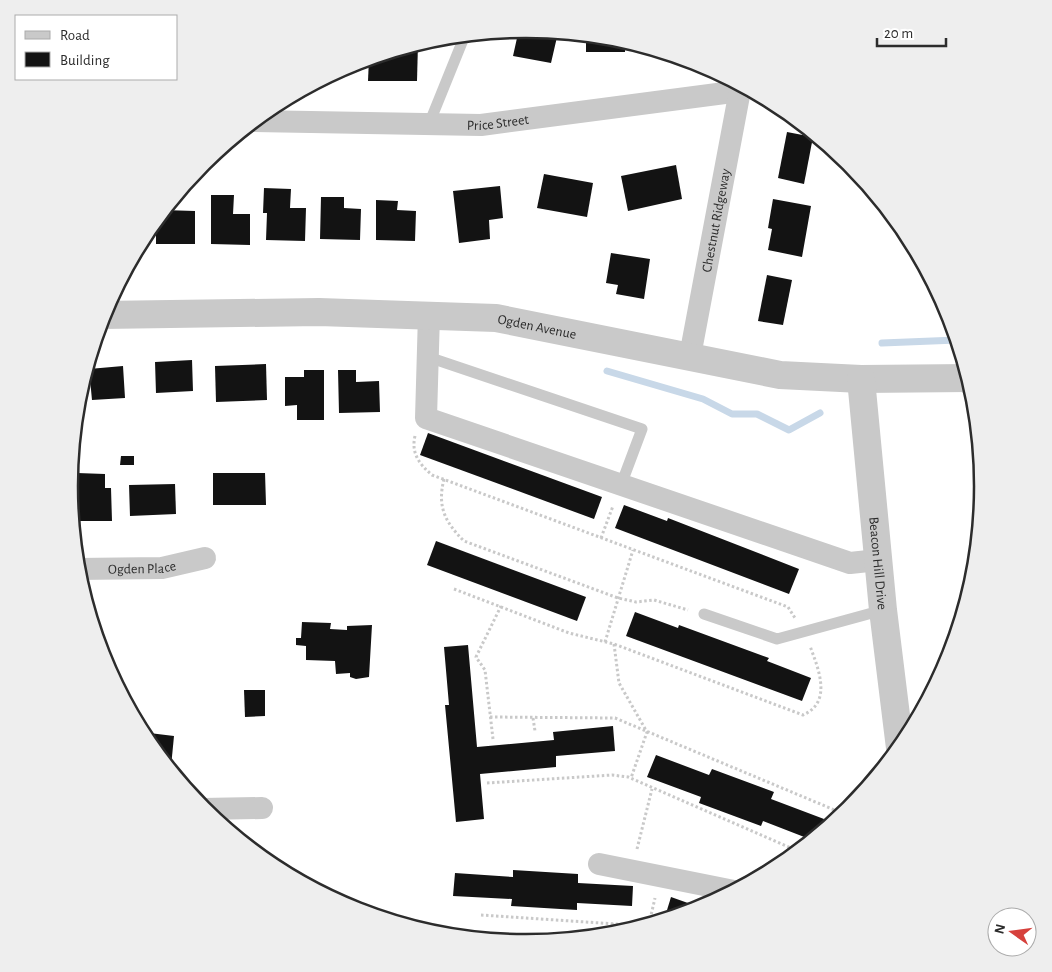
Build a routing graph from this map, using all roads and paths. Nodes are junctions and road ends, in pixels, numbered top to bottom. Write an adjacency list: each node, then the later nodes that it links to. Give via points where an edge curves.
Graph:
1 (462, 42): 5 (lane)
2 (733, 89): 5 (street, Price Street, via 481,125)
3 (740, 93): 8 (street, Chestnut Ridgeway)
4 (265, 121): 5 (street, Price Street)
5 (429, 124)
6 (430, 314): 7 (street, Ogden Avenue); 8 (street, Ogden Avenue, via 496,318); 9 (street)
7 (112, 315)
8 (690, 356): 11 (street, Ogden Avenue, via 780,375)
9 (428, 357): 12 (street); 14 (lane, via 642,429)
10 (961, 378): 11 (street, Ogden Avenue)
11 (861, 379): 18 (street, Beacon Hill Drive)
12 (426, 418): 13 (path, via 413,446 421,466); 14 (street)
13 (444, 479): 15 (path); 21 (path, via 440,495 449,526 464,542)
14 (621, 485): 15 (path); 18 (street, via 850,563)
15 (601, 538): 16 (path)
16 (632, 550): 21 (path); 25 (path, via 788,607)
17 (205, 558): 19 (street, Ogden Place, via 162,568)
18 (878, 560): 23 (street, Beacon Hill Drive)
19 (85, 569)
20 (454, 590): 22 (path)
21 (618, 598): 24 (path, via 636,602 654,600); 26 (path)
22 (500, 606): 26 (path, via 569,634); 28 (path, via 476,657 485,670)
23 (884, 610): 25 (lane); 32 (street, Beacon Hill Drive)
24 (704, 614): 25 (lane, via 776,640)
25 (804, 632): 27 (path, via 821,677 821,692 811,711 802,715)
26 (605, 642): 27 (path)
27 (614, 644): 31 (path, via 619,684)
28 (490, 717): 29 (path); 33 (path)
29 (534, 718): 30 (path); 31 (path, via 615,718)
30 (535, 731)
31 (647, 732): 34 (path); 39 (path)
32 (899, 736)
33 (493, 739)
34 (631, 778): 35 (path, via 612,775); 36 (path)
35 (487, 783)
36 (652, 789): 40 (path); 42 (path)
37 (262, 808): 38 (street)
38 (215, 809)
39 (835, 810)
40 (791, 848)
41 (599, 864): 42 (street)
42 (632, 870): 43 (street)
43 (724, 888)
44 (481, 915): 45 (path)
45 (613, 923): 46 (path); 47 (path)
46 (622, 924)
47 (612, 926)

